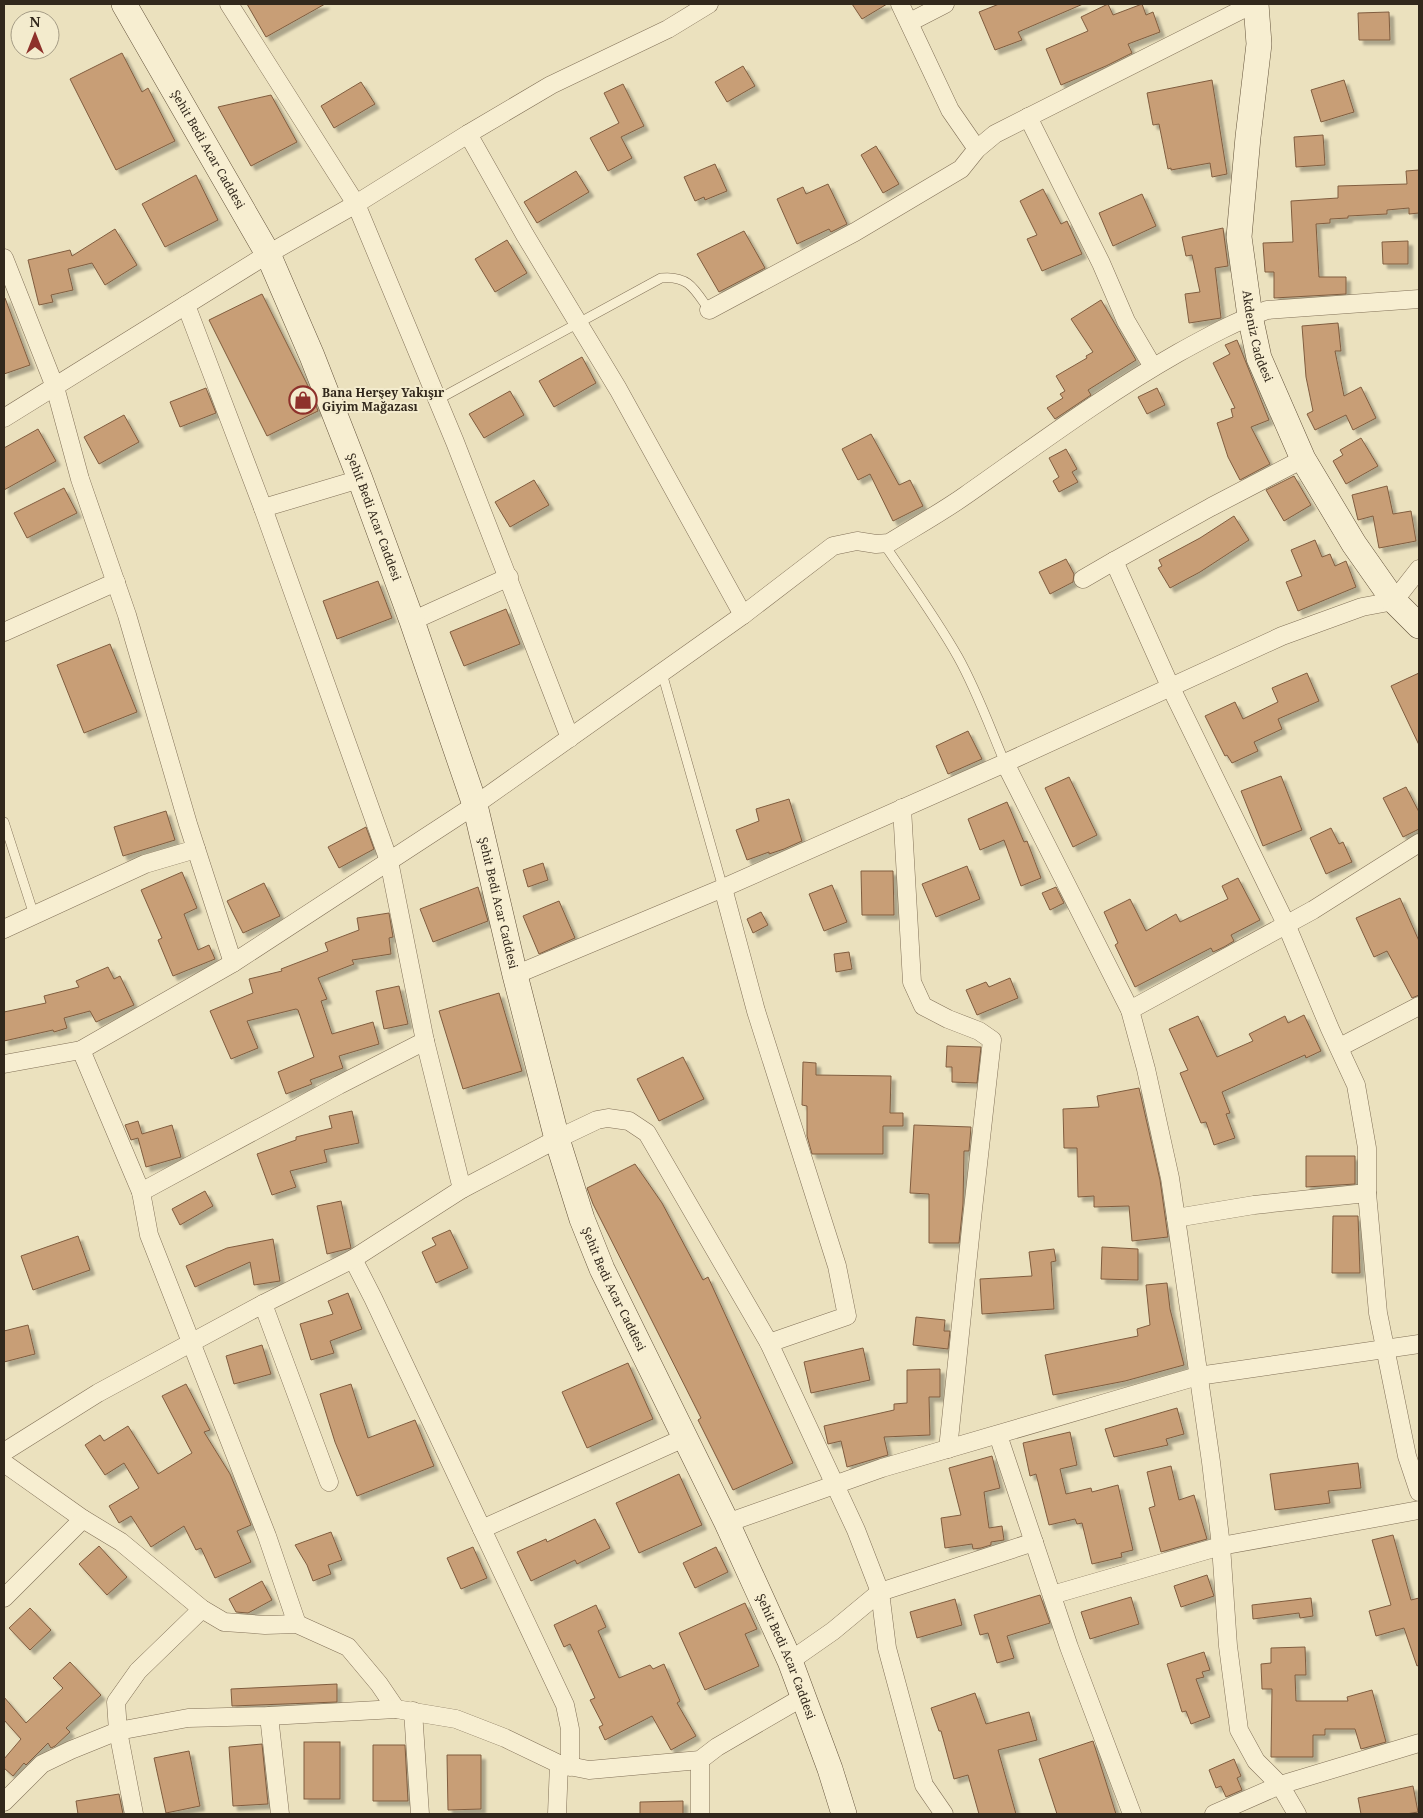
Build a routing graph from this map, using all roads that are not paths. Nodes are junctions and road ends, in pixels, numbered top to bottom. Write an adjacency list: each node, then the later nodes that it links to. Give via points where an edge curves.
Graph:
1 (124, 4): 12 (street, Şehit Bedi Acar Caddesi)
2 (229, 4): 11 (street)
3 (709, 4): 9 (street, via 668,29 552,84)
4 (900, 4): 7 (street)
5 (945, 4): 7 (street)
6 (1254, 4): 8 (street); 17 (street, Akdeniz Caddesi, via 1259,44 1239,237)
7 (910, 22): 10 (street, via 950,110)
8 (1028, 117): 10 (street, via 996,134); 19 (street, via 1126,320)
9 (468, 134): 11 (street); 18 (street)
10 (978, 149): 16 (street, via 961,169 838,241)
11 (356, 204): 12 (street); 21 (street)
12 (268, 254): 15 (street); 24 (street, Şehit Bedi Acar Caddesi)
13 (4, 258): 20 (street)
14 (1419, 299): 17 (street, via 1267,310)
15 (186, 305): 20 (street); 25 (street)
16 (709, 310): 18 (lane, via 694,288 670,277 661,278)
17 (1250, 316): 19 (street); 23 (street, Akdeniz Caddesi, via 1259,358)
18 (578, 323): 21 (lane); 33 (street)
19 (1153, 367): 26 (street, via 965,496)
20 (54, 388): 22 (street); 31 (street, via 80,479)
21 (437, 400): 29 (street)
22 (4, 418)
23 (1303, 459): 27 (street); 32 (street, Akdeniz Caddesi, via 1354,544)
24 (360, 479): 25 (street); 34 (street, Şehit Bedi Acar Caddesi)
25 (263, 508): 46 (street)
26 (884, 544): 33 (street, via 857,541 834,546); 40 (lane, via 959,658)
27 (1114, 561): 30 (street); 38 (street)
28 (1419, 568): 32 (street)
29 (509, 577): 34 (street); 39 (street)
30 (1083, 579)
31 (116, 582): 36 (street); 45 (street)
32 (1394, 601): 35 (street, Akdeniz Caddesi); 38 (street, via 1362,607 1282,636)
33 (743, 615): 37 (street)
34 (412, 621): 41 (street, Şehit Bedi Acar Caddesi)
35 (1419, 626)
36 (4, 632)
37 (662, 673): 39 (street); 47 (lane)
38 (1170, 686): 40 (street); 49 (street)
39 (570, 738): 41 (street)
40 (1005, 763): 42 (street); 54 (street)
41 (475, 805): 46 (street); 52 (street, Şehit Bedi Acar Caddesi)
42 (902, 808): 47 (street); 73 (street, via 912,982 923,1006 992,1040)
43 (4, 822): 48 (lane)
44 (1419, 843): 49 (street, via 1314,910)
45 (196, 849): 48 (street, via 145,864); 51 (street)
46 (389, 861): 51 (street); 55 (street)
47 (722, 888): 52 (street); 67 (street, via 756,1011 837,1266 846,1316)
48 (34, 915): 50 (street)
49 (1286, 924): 54 (street); 56 (street)
50 (4, 929)
51 (233, 964): 57 (street)
52 (516, 976): 59 (street, Şehit Bedi Acar Caddesi)
53 (1419, 1006): 56 (street)
54 (1130, 1010): 63 (street, via 1146,1069)
55 (425, 1041): 60 (street); 61 (street)
56 (1340, 1048): 62 (street, via 1356,1085 1367,1148)
57 (81, 1050): 58 (street); 61 (street)
58 (4, 1064)
59 (557, 1139): 60 (street); 67 (street, via 608,1118 629,1121 647,1132); 72 (street, Şehit Bedi Acar Caddesi, via 582,1219 602,1269)
60 (462, 1189): 64 (street)
61 (140, 1192): 66 (street, via 149,1235)
62 (1367, 1193): 63 (street, via 1254,1205); 69 (street, via 1378,1313)
63 (1176, 1218): 70 (street)
64 (353, 1259): 65 (street); 82 (street)
65 (263, 1304): 66 (street); 76 (street)
66 (192, 1343): 74 (street, via 98,1392); 89 (street, via 267,1536)
67 (769, 1343): 77 (street)
68 (1419, 1344): 69 (street)
69 (1385, 1348): 70 (street); 78 (street, via 1407,1456)
70 (1198, 1376): 71 (street); 84 (street)
71 (998, 1435): 73 (street); 83 (street)
72 (684, 1438): 81 (street, Şehit Bedi Acar Caddesi); 82 (street)
73 (948, 1449): 77 (street)
74 (4, 1452)
75 (4, 1462): 80 (street)
76 (329, 1482)
77 (835, 1484): 81 (street); 85 (street)
78 (1419, 1492)
79 (1419, 1510): 84 (street)
80 (83, 1519): 87 (street); 88 (street, via 121,1542)
81 (726, 1523): 90 (street, Şehit Bedi Acar Caddesi)
82 (482, 1529): 97 (street, via 565,1705 570,1729)
83 (1034, 1542): 85 (street); 86 (street)
84 (1220, 1546): 86 (street); 98 (street, via 1239,1730 1256,1761)
85 (880, 1592): 90 (street, via 834,1631); 106 (street, via 887,1648 924,1785)
86 (1052, 1595): 107 (street)
87 (4, 1598)
88 (202, 1609): 89 (street, via 224,1622); 94 (street, via 138,1671 116,1702)
89 (297, 1624): 92 (street, via 348,1647)
90 (790, 1661): 91 (street, Şehit Bedi Acar Caddesi)
91 (803, 1697): 96 (street); 105 (street, Şehit Bedi Acar Caddesi)
92 (405, 1710): 93 (street); 97 (street, via 456,1720); 102 (street)
93 (269, 1716): 94 (street, via 188,1718); 101 (street)
94 (118, 1731): 99 (street, via 42,1764); 100 (street)
95 (1419, 1743): 98 (street)
96 (700, 1760): 97 (street, via 589,1770); 104 (street)
97 (565, 1766): 103 (street)
98 (1280, 1785): 108 (street); 109 (street)
99 (4, 1802)
100 (134, 1814)
101 (280, 1814)
102 (420, 1814)
103 (557, 1814)
104 (700, 1814)
105 (844, 1814)
106 (944, 1814)
107 (1132, 1814)
108 (1214, 1814)
109 (1297, 1814)

